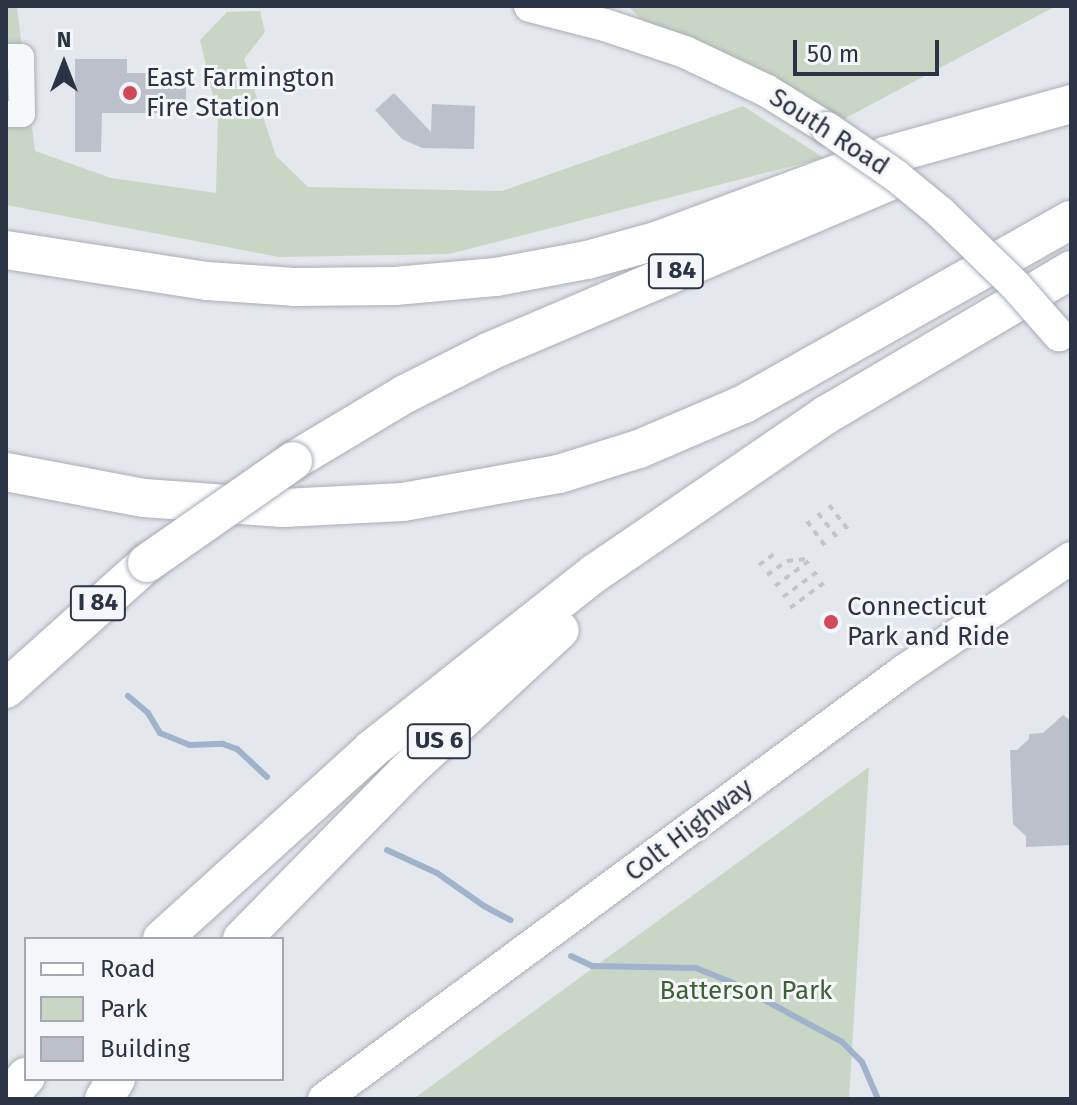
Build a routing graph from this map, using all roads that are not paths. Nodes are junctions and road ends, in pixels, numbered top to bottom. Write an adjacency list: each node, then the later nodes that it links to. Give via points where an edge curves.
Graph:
1 (530, 6): 2 (main road, South Road)
2 (577, 11): 9 (main road, South Road, bridge, via 708,62 827,128 940,212)
3 (6, 57): 5 (lane, via 21,57 22,114)
4 (1071, 104): 7 (highway, via 885,156 671,237 496,277 294,287 207,281); 13 (highway, I 84, bridge, via 490,351 405,394 293,461 147,563)
5 (6, 114)
6 (1071, 220): 10 (highway, via 744,404 639,449 559,474 403,502 283,508 144,498)
7 (6, 250)
8 (1071, 270): 11 (highway, via 826,415)
9 (1065, 342)
10 (6, 472)
11 (636, 544): 16 (highway, via 372,749); 17 (highway, US 6, via 589,603 406,772)
12 (1067, 564): 22 (main road, Colt Highway, via 905,670)
13 (52, 645): 14 (highway); 15 (highway, I 84)
14 (6, 678)
15 (6, 689)
16 (164, 937)
17 (244, 937)
18 (24, 1079): 20 (highway)
19 (115, 1081): 21 (highway)
20 (6, 1099)
21 (104, 1099)
22 (324, 1099)

